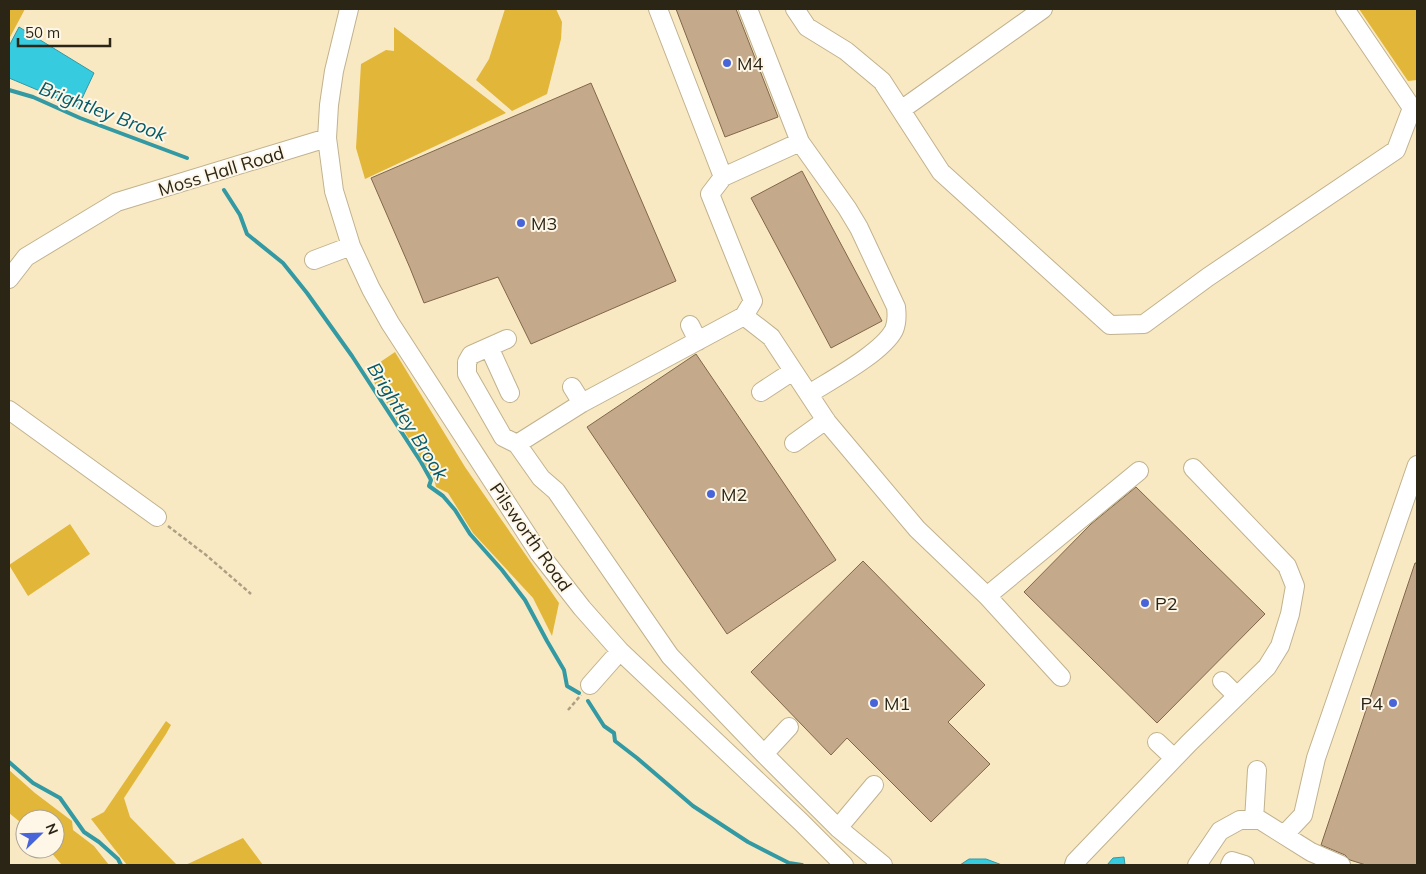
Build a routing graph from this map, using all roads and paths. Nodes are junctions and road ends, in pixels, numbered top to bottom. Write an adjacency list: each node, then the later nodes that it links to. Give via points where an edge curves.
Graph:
1 (349, 9): 8 (street, via 334,71)
2 (658, 9): 10 (street)
3 (748, 9): 9 (street)
4 (795, 9): 7 (street, via 807,27 846,51 882,82)
5 (1043, 9): 7 (street)
6 (1345, 9): 7 (street, via 1412,108 1396,150 1144,324 1110,325 941,172)
7 (901, 110)
8 (327, 138): 11 (street, Pilsworth Road, via 334,190); 13 (street, Moss Hall Road, via 117,202 26,258)
9 (800, 142): 10 (street); 23 (street, via 859,228 897,314 893,332 877,350)
10 (723, 177): 14 (street, via 710,194 753,301)
11 (351, 246): 12 (street); 35 (street, Pilsworth Road, via 390,323 540,553 582,608)
12 (314, 260)
13 (9, 280)
14 (744, 316): 17 (street); 19 (street, via 771,337)
15 (690, 325): 17 (street)
16 (507, 339): 18 (street)
17 (698, 341): 24 (street)
18 (489, 347): 22 (street); 28 (street, via 471,355 467,374 503,436)
19 (793, 371): 21 (street); 23 (street)
20 (572, 387): 24 (street)
21 (761, 392)
22 (510, 393)
23 (809, 394): 26 (street)
24 (582, 403): 28 (street)
25 (9, 410): 32 (street)
26 (826, 420): 27 (street); 34 (street, via 917,529)
27 (794, 443)
28 (517, 444): 43 (street, via 541,478 556,492 670,656)
29 (1417, 465): 49 (street, via 1316,758 1303,815)
30 (1193, 468): 39 (street, via 1287,566 1295,586 1280,646 1267,667)
31 (1139, 471): 34 (street)
32 (157, 517): 33 (path)
33 (251, 594)
34 (987, 596): 36 (street)
35 (620, 650): 38 (street); 50 (street, Pilsworth Road)
36 (1061, 677)
37 (1222, 681): 39 (street)
38 (590, 684): 40 (path)
39 (1237, 696): 44 (street)
40 (568, 710)
41 (789, 727): 43 (street)
42 (1157, 742): 44 (street)
43 (764, 754): 48 (street)
44 (1174, 758): 52 (street)
45 (1257, 770): 47 (street)
46 (874, 785): 48 (street)
47 (1254, 820): 49 (street, via 1260,820); 53 (street, via 1240,820 1220,831)
48 (838, 828): 51 (street)
49 (1284, 835): 56 (street)
50 (844, 865)
51 (883, 865)
52 (1074, 865)
53 (1197, 865)
54 (1230, 865): 55 (street, via 1232,861)
55 (1245, 865)
56 (1341, 865)

